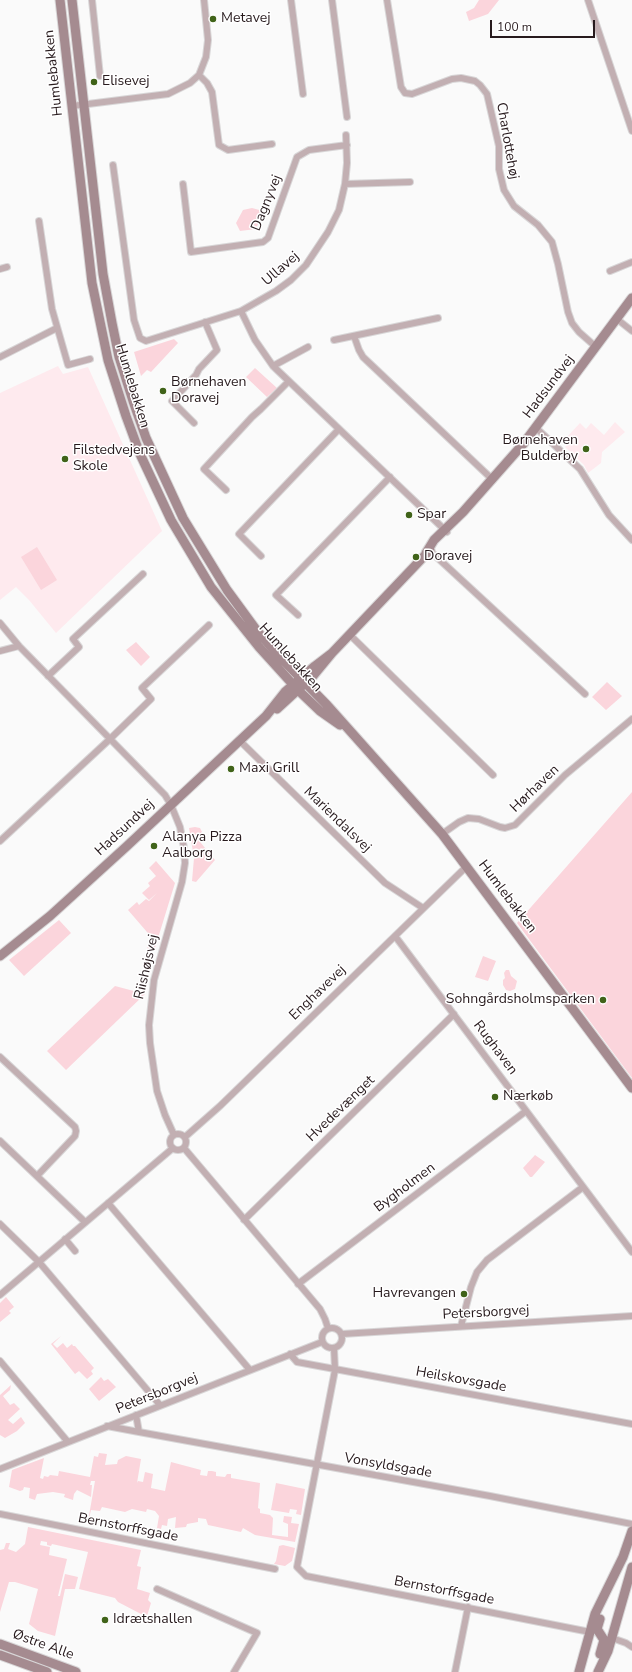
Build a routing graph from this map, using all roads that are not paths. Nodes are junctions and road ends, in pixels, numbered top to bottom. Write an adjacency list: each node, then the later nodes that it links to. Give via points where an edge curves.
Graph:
1 (60, 0): 13 (street, Humlebakken)
2 (72, 0): 12 (street, Humlebakken)
3 (92, 0): 10 (street)
4 (204, 0): 9 (street, via 208,40 206,57)
5 (291, 0): 11 (street)
6 (332, 0): 14 (street)
7 (386, 0): 38 (street, Charlottehøj, via 401,87 405,93 412,94 461,78 475,81 487,94 499,146 499,169 504,190 514,206 538,225 552,242 572,323)
8 (588, 0): 15 (street)
9 (199, 75): 12 (street, via 190,83 168,94); 17 (street, via 212,92 219,145 228,150)
10 (100, 76)
11 (303, 94)
12 (84, 104): 13 (street); 61 (street, Humlebakken, via 110,316 119,356 146,438 183,518 206,558 257,631)
13 (72, 106): 62 (street, Humlebakken, via 92,283 108,360 135,442 171,520 211,587 248,634)
14 (347, 117)
15 (632, 131)
16 (346, 135): 18 (street, Ullavej)
17 (272, 144)
18 (347, 145): 21 (street, Dagnyvej, via 309,150 297,157 268,238 263,242 191,252); 22 (street, Ullavej)
19 (113, 165): 32 (street, Ullavej, via 138,336 146,341)
20 (410, 182): 22 (street)
21 (183, 184)
22 (345, 184): 29 (street, Ullavej, via 338,210 328,232 306,265 276,291)
23 (39, 221): 33 (street)
24 (632, 262): 27 (street)
25 (7, 267): 26 (street)
26 (0, 269)
27 (610, 271)
28 (632, 298): 31 (street, Hadsundvej)
29 (241, 311): 32 (street, Ullavej); 41 (street, via 255,340)
30 (438, 318): 35 (street)
31 (617, 319): 34 (street); 38 (street, Hadsundvej)
32 (205, 322): 43 (street, via 217,350 172,401)
33 (57, 328): 39 (street); 40 (street, via 68,366)
34 (632, 330)
35 (354, 336): 36 (street); 47 (street, via 363,357)
36 (334, 340)
37 (308, 347): 41 (street)
38 (596, 347): 44 (street, Hadsundvej)
39 (0, 356)
40 (90, 359)
41 (273, 366): 42 (street)
42 (288, 382): 45 (street); 48 (street, via 204,469)
43 (194, 423)
44 (535, 427): 47 (street, Hadsundvej); 50 (street, via 580,469 606,511)
45 (339, 429): 46 (street); 52 (street, via 239,534)
46 (390, 477): 49 (street); 54 (street, via 276,595)
47 (493, 480): 49 (street, Hadsundvej)
48 (226, 490)
49 (448, 529): 51 (street, Hadsundvej, via 434,540)
50 (632, 540)
51 (428, 551): 57 (street, Hadsundvej); 63 (street)
52 (261, 556)
53 (143, 574): 60 (street, via 73,639 79,647)
54 (298, 615)
55 (0, 623): 58 (street, Riishøjsvej)
56 (209, 625): 66 (street, via 142,688 151,699)
57 (350, 635): 61 (street, Hadsundvej, via 314,666); 68 (street)
58 (20, 646): 59 (street); 60 (street, Riishøjsvej)
59 (0, 651)
60 (48, 676): 66 (street, Riishøjsvej)
61 (303, 681): 62 (street, Hadsundvej); 65 (street, Humlebakken)
62 (296, 687): 65 (street, Humlebakken, via 320,712); 67 (street, Hadsundvej, via 277,701 266,716)
63 (585, 694)
64 (632, 719): 70 (street, Hørhaven, via 560,780 515,825 500,827 479,819 468,818)
65 (349, 731): 70 (street, Humlebakken)
66 (110, 739): 69 (street, Riishøjsvej); 71 (street)
67 (240, 741): 69 (street, Hadsundvej); 73 (street, Mariendalsvej, via 385,883)
68 (493, 775)
69 (171, 805): 75 (street, Hadsundvej, via 50,916); 80 (street, Riishøjsvej, via 180,827 185,863 154,980 149,1025 157,1091)
70 (442, 834): 72 (street, Humlebakken)
71 (0, 841)
72 (467, 866): 73 (street, Enghavevej); 78 (street, Humlebakken)
73 (423, 908): 74 (street, Enghavevej)
74 (395, 936): 76 (street, Rughaven); 81 (street, Enghavevej)
75 (0, 956)
76 (454, 1014): 79 (street, Rughaven); 88 (street, Hvedevænget)
77 (0, 1057): 85 (street, via 75,1127 75,1136)
78 (632, 1088)
79 (526, 1111): 86 (street, Rughaven); 95 (street, Bygholmen)
80 (174, 1135): 81 (street, via 181,1134); 83 (street, via 170,1142)
81 (185, 1137): 84 (street, via 187,1144)
82 (0, 1141): 85 (street)
83 (173, 1148): 84 (street); 87 (street)
84 (184, 1148): 88 (street)
85 (37, 1176): 89 (street)
86 (583, 1187): 93 (street, Rughaven); 98 (street, via 487,1260 477,1272 471,1287)
87 (108, 1203): 89 (street); 105 (street)
88 (244, 1220): 95 (street)
89 (85, 1222): 91 (street)
90 (0, 1224): 94 (street)
91 (65, 1239): 92 (street); 94 (street)
92 (75, 1251)
93 (632, 1252)
94 (39, 1262): 96 (street); 107 (street)
95 (298, 1284): 99 (street, via 320,1309)
96 (0, 1295)
97 (632, 1316): 98 (street, Petersborgvej)
98 (461, 1326): 100 (street, Petersborgvej)
99 (328, 1328): 100 (street, via 335,1328); 101 (street, via 323,1332)
100 (342, 1334): 102 (street, via 340,1345)
101 (322, 1342): 102 (street, via 328,1348); 103 (street, Petersborgvej)
102 (334, 1348): 106 (street)
103 (290, 1354): 105 (street, Petersborgvej); 106 (street, Heilskovsgade, via 297,1362)
104 (0, 1361): 112 (street)
105 (250, 1370): 107 (street, Petersborgvej)
106 (335, 1370): 109 (street, Heilskovsgade); 113 (street)
107 (160, 1405): 108 (street, Petersborgvej)
108 (136, 1415): 110 (street, Petersborgvej); 111 (street)
109 (632, 1424)
110 (107, 1426): 111 (street, Vonsyldsgade); 112 (street, Petersborgvej)
111 (139, 1432): 113 (street, Vonsyldsgade)
112 (68, 1442): 114 (street, Petersborgvej)
113 (318, 1465): 116 (street, Vonsyldsgade); 122 (street, Bernstorffsgade, via 297,1567 306,1576)
114 (0, 1469)
115 (0, 1514): 119 (street, Bernstorffsgade)
116 (632, 1524)
117 (632, 1531): 120 (street)
118 (632, 1567): 125 (street)
119 (275, 1570)
120 (612, 1581): 123 (street, via 595,1614); 124 (street, via 597,1626)
121 (157, 1589): 131 (street, via 257,1633)
122 (468, 1607): 123 (street, Bernstorffsgade); 132 (street)
123 (590, 1632): 124 (street); 133 (street)
124 (601, 1635): 125 (street); 134 (street, via 604,1643)
125 (612, 1638): 127 (street); 135 (street)
126 (0, 1644): 130 (street, Østre Alle)
127 (632, 1647)
128 (0, 1655): 129 (street, Østre Alle)
129 (47, 1672)
130 (76, 1672)
131 (234, 1672)
132 (455, 1672)
133 (579, 1672)
134 (593, 1672)
135 (598, 1672)

